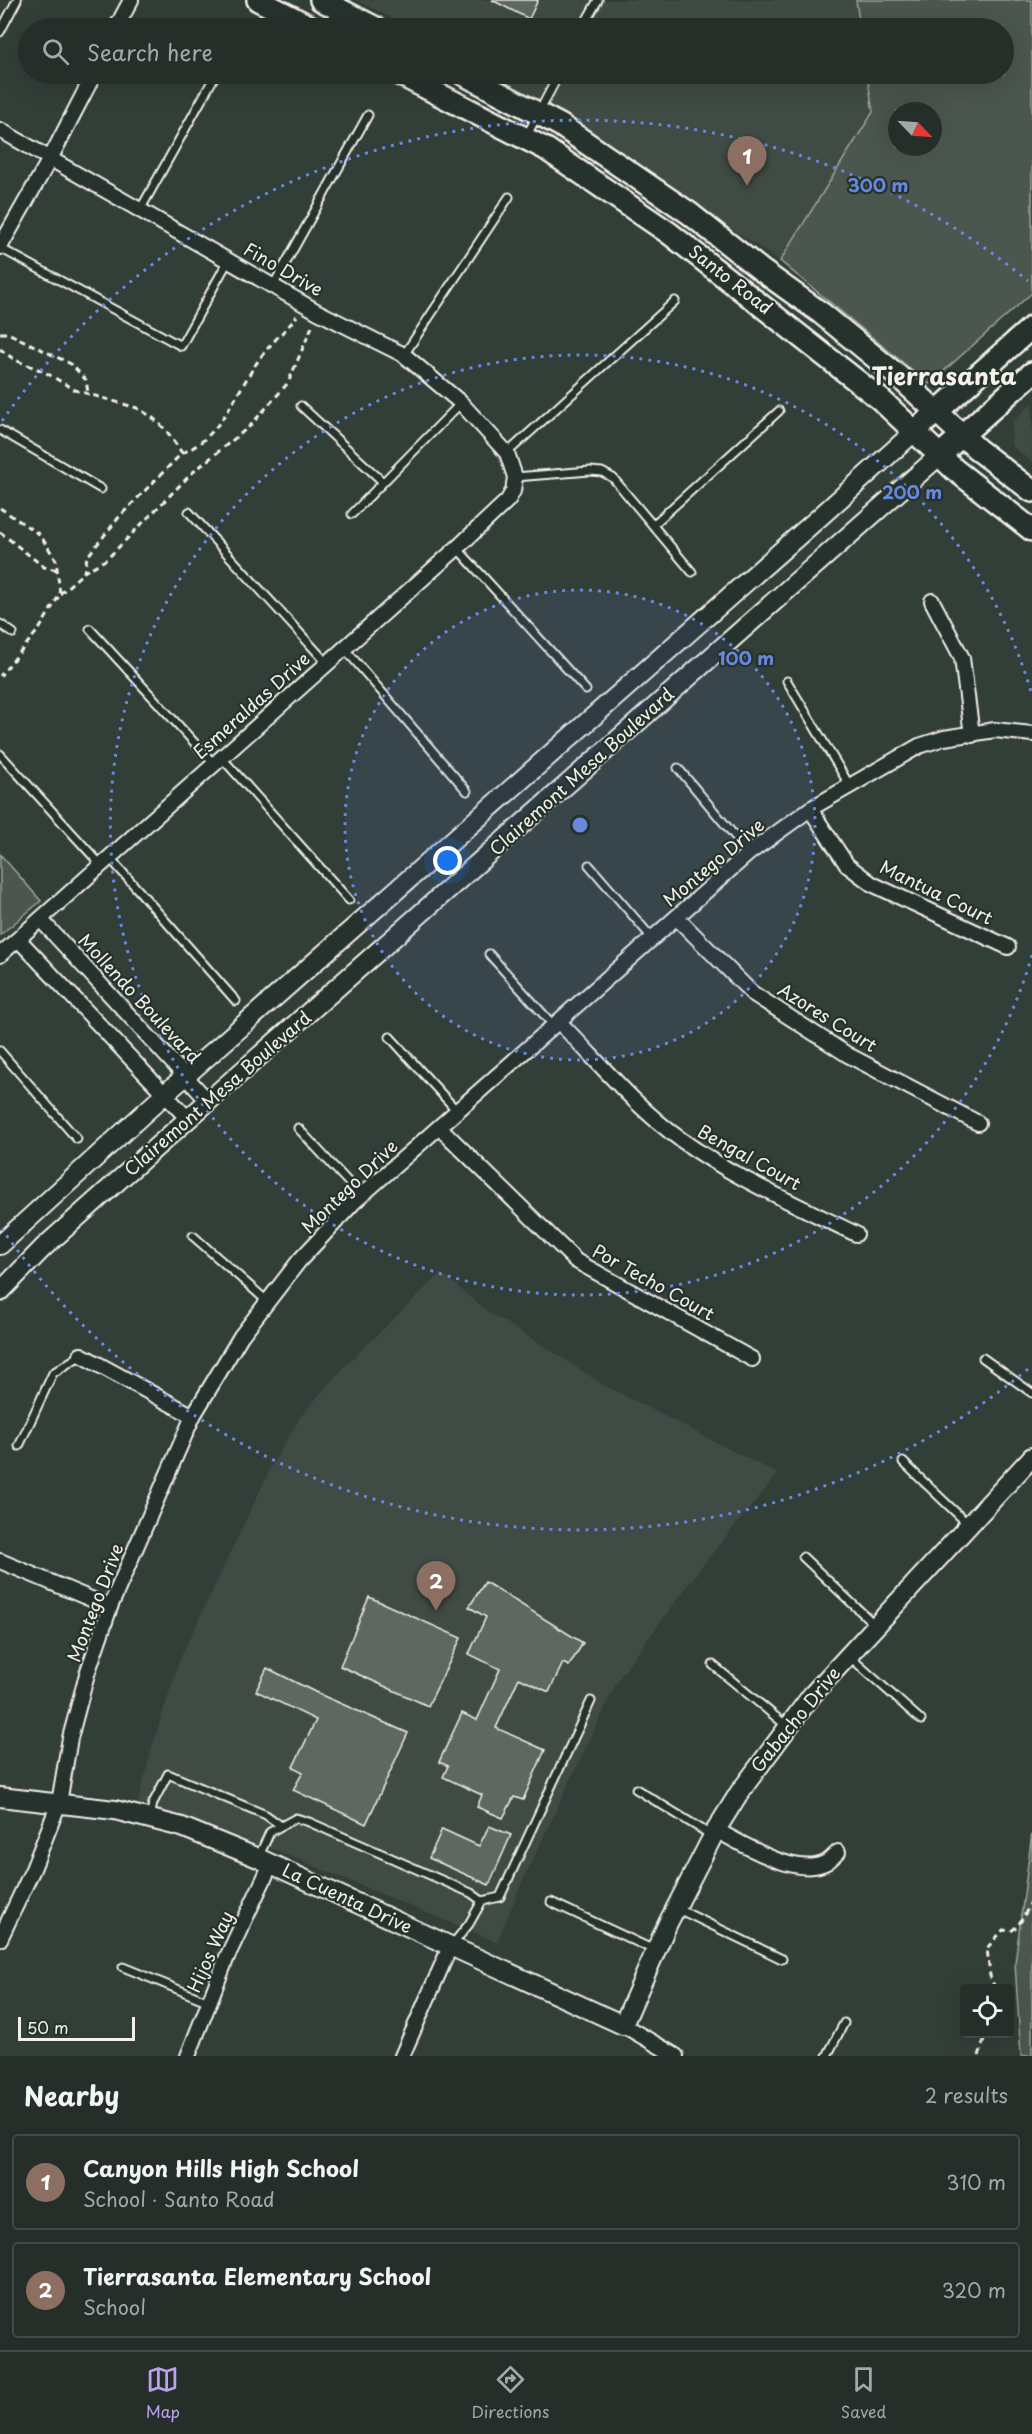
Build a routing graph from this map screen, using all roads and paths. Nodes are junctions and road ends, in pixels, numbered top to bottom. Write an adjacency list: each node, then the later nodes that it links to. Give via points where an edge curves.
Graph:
1 (17, 0): 10 (lane)
2 (131, 0): 6 (street)
3 (258, 0): 7 (main road)
4 (321, 0): 8 (main road)
5 (598, 0): 9 (lane)
6 (121, 18)
7 (293, 18)
8 (356, 18)
9 (588, 18)
10 (0, 32)
11 (89, 84): 20 (street)
12 (210, 84): 22 (lane)
13 (419, 84): 19 (main road, Santo Road)
14 (482, 84): 16 (main road, Santo Road)
15 (554, 84): 16 (lane)
16 (538, 113): 19 (lane); 38 (main road, Santo Road, via 689,213 821,314)
17 (368, 115): 25 (lane)
18 (0, 130): 20 (street, Fino Drive)
19 (525, 138): 40 (main road, Santo Road, via 669,233 880,399)
20 (51, 158): 22 (street, Fino Drive); 23 (street)
21 (509, 197): 32 (lane)
22 (140, 210): 24 (street, Fino Drive)
23 (1, 242): 24 (lane, via 182,346)
24 (228, 260): 25 (street, Fino Drive)
25 (273, 286): 27 (street, Fino Drive)
26 (675, 301): 43 (lane)
27 (304, 304): 28 (street, Fino Drive); 42 (path, via 284,333 269,346 219,422 197,447)
28 (318, 312): 32 (street, Fino Drive); 57 (path, via 288,383 250,426 192,472 107,559)
29 (1032, 327): 38 (main road, Clairemont Mesa Boulevard)
30 (0, 333): 34 (path, via 8,333 71,364 86,380)
31 (0, 349): 34 (path, via 75,390)
32 (404, 355): 35 (street, Fino Drive)
33 (1032, 373): 41 (main road, Clairemont Mesa Boulevard)
34 (88, 393): 42 (path, via 124,402 152,417)
35 (461, 403): 43 (street, Fino Drive); 46 (lane)
36 (301, 406): 46 (lane)
37 (779, 411): 52 (lane)
38 (936, 411): 40 (main road, Clairemont Mesa Boulevard); 41 (main road, Santo Road)
39 (0, 430): 47 (lane)
40 (914, 432): 44 (main road, Santo Road); 92 (main road, Clairemont Mesa Boulevard)
41 (962, 434): 44 (main road, Clairemont Mesa Boulevard); 48 (main road, Santo Road)
42 (182, 453): 57 (path, via 120,516 87,557)
43 (507, 453): 45 (street, Fino Drive)
44 (940, 455): 53 (main road, Santo Road); 94 (main road, Clairemont Mesa Boulevard)
45 (515, 477): 52 (lane, via 602,472 613,478); 55 (street, Esmeraldas Drive, via 508,500)
46 (383, 482): 51 (lane)
47 (101, 489)
48 (1032, 490)
49 (0, 508): 56 (path, via 40,535 57,560)
50 (189, 512): 65 (lane)
51 (352, 514)
52 (653, 525): 58 (lane)
53 (1032, 530)
54 (0, 532): 56 (path, via 44,567)
55 (457, 548): 64 (street, Esmeraldas Drive); 68 (lane)
56 (58, 570): 59 (path)
57 (84, 572): 59 (path)
58 (692, 572)
59 (60, 594): 66 (path, via 40,628)
60 (932, 601): 70 (street, via 962,658)
61 (0, 624): 63 (lane)
62 (90, 630): 72 (lane)
63 (13, 633)
64 (344, 648): 65 (street, Esmeraldas Drive); 75 (lane)
65 (327, 663): 72 (street, Esmeraldas Drive)
66 (0, 676)
67 (787, 681): 74 (lane)
68 (586, 690)
69 (1032, 734): 70 (street, Montego Drive, via 995,730)
70 (972, 735): 74 (street, Montego Drive, via 944,738 918,747)
71 (0, 754): 78 (lane)
72 (218, 761): 78 (street, Esmeraldas Drive); 80 (lane)
73 (678, 768): 77 (lane)
74 (850, 786): 76 (street, Montego Drive)
75 (467, 792)
76 (810, 809): 77 (street, Montego Drive); 85 (street, Mantua Court, via 847,865 872,884)
77 (749, 853): 81 (street, Montego Drive)
78 (105, 862): 82 (street, Esmeraldas Drive); 88 (lane)
79 (589, 865): 83 (lane)
80 (349, 900)
81 (677, 918): 83 (street, Montego Drive); 97 (street, Azores Court, via 752,993 848,1055)
82 (41, 920): 84 (street, Esmeraldas Drive); 92 (street, Mollendo Boulevard)
83 (653, 939): 89 (street, Montego Drive)
84 (19, 940): 87 (street, Esmeraldas Drive); 93 (street)
85 (1008, 947)
86 (489, 954): 89 (lane)
87 (0, 955)
88 (236, 1001)
89 (556, 1024): 95 (street, Montego Drive); 102 (street, Bengal Court, via 679,1139 735,1174)
90 (390, 1037): 95 (lane)
91 (0, 1051): 100 (lane)
92 (186, 1076): 93 (main road, Clairemont Mesa Boulevard); 94 (street, Mollendo Boulevard)
93 (165, 1094): 96 (street); 104 (main road, Clairemont Mesa Boulevard)
94 (209, 1102): 96 (main road, Clairemont Mesa Boulevard)
95 (458, 1112): 99 (street, Montego Drive)
96 (189, 1120): 105 (main road, Clairemont Mesa Boulevard, via 44,1247)
97 (978, 1123)
98 (298, 1128): 101 (lane)
99 (440, 1128): 101 (street, Montego Drive); 109 (street, Por Techo Court, via 576,1261)
100 (77, 1138)
101 (361, 1196): 106 (street, Montego Drive, via 299,1261)
102 (856, 1234)
103 (193, 1236): 106 (lane)
104 (0, 1245)
105 (0, 1292)
106 (268, 1302): 111 (street, Montego Drive, via 241,1336)
107 (81, 1354): 111 (street); 112 (lane, via 53,1373)
108 (983, 1358): 110 (lane)
109 (752, 1359)
110 (1032, 1393)
111 (193, 1416): 118 (street, Montego Drive)
112 (19, 1446)
113 (1032, 1457): 115 (main road, Gabacho Drive)
114 (903, 1462): 115 (lane)
115 (969, 1525): 119 (main road, Gabacho Drive)
116 (803, 1557): 119 (lane)
117 (0, 1560): 118 (street)
118 (110, 1607): 127 (street, Montego Drive, via 70,1738)
119 (876, 1626): 120 (main road, Gabacho Drive)
120 (848, 1656): 123 (lane); 124 (main road, Gabacho Drive)
121 (713, 1665): 124 (lane)
122 (591, 1701): 134 (lane, via 500,1897)
123 (921, 1720)
124 (788, 1727): 130 (main road, Gabacho Drive)
125 (636, 1789): 130 (lane)
126 (0, 1797): 127 (main road, La Cuenta Drive)
127 (58, 1803): 128 (main road, La Cuenta Drive); 137 (street, Montego Drive)
128 (150, 1818): 129 (lane, via 168,1774 266,1815); 132 (main road, La Cuenta Drive)
129 (280, 1825): 132 (lane, via 270,1832); 134 (lane, via 296,1818 309,1822)
130 (714, 1833): 131 (street, via 785,1864 826,1863); 136 (main road, Gabacho Drive)
131 (838, 1852)
132 (264, 1861): 138 (main road, La Cuenta Drive); 143 (street, Hijos Way)
133 (1032, 1900): 142 (path, via 1015,1929 1003,1930 987,1948)
134 (482, 1901): 138 (lane)
135 (551, 1902): 139 (lane)
136 (676, 1908): 139 (main road, Gabacho Drive); 140 (lane)
137 (0, 1939)
138 (450, 1947): 145 (main road, La Cuenta Drive); 148 (street)
139 (656, 1951): 145 (main road, Gabacho Drive)
140 (782, 1959)
141 (123, 1967): 143 (lane)
142 (993, 1984)
143 (209, 2002): 147 (street, Hijos Way)
144 (844, 2023): 150 (lane)
145 (623, 2025): 149 (street, La Cuenta Drive)
146 (985, 2038): 151 (path)
147 (188, 2056)
148 (402, 2056)
149 (676, 2056)
150 (827, 2056)
151 (979, 2056)

